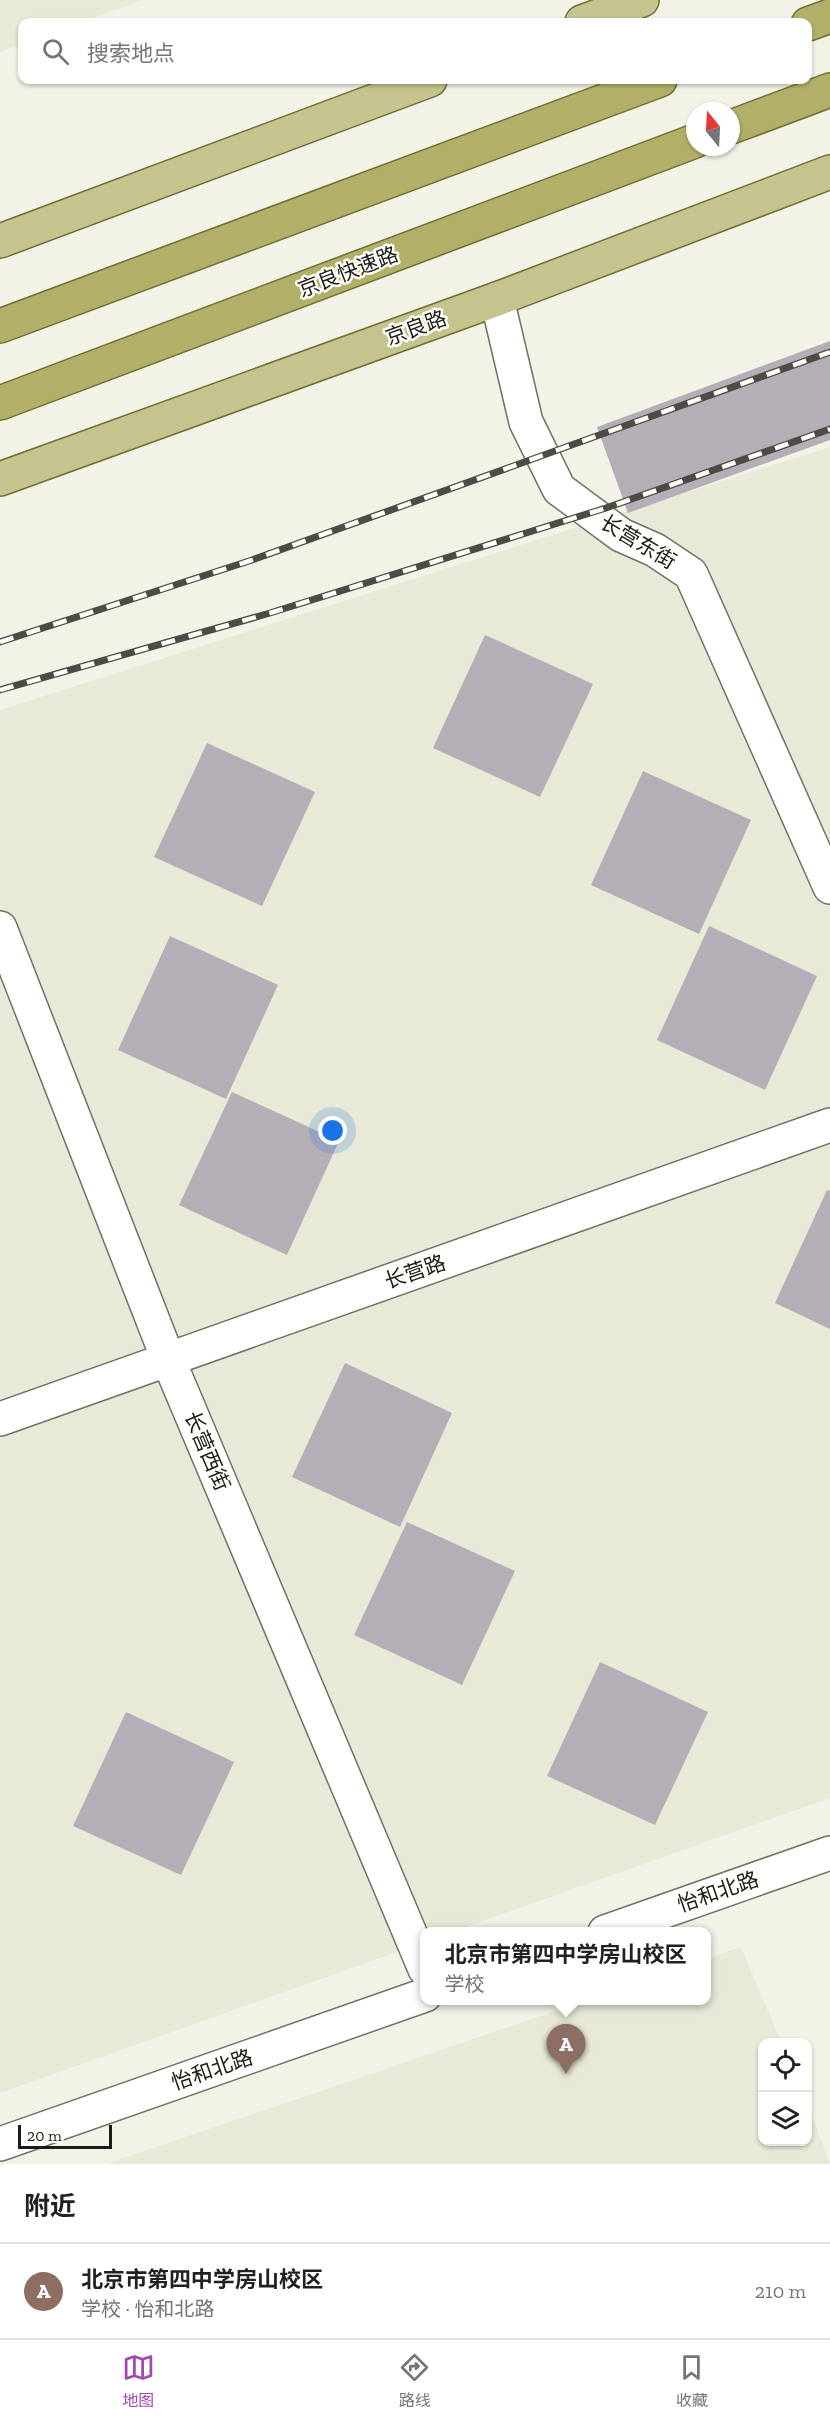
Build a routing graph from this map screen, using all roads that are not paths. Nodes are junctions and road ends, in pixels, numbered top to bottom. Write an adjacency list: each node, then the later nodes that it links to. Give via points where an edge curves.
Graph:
1 (642, 0): 3 (main road)
2 (830, 16): 4 (highway)
3 (593, 18)
4 (812, 22)
5 (419, 84): 11 (main road)
6 (649, 84): 13 (highway)
7 (830, 90): 8 (highway)
8 (740, 124)
9 (686, 144): 14 (highway, 京良快速路)
10 (830, 172): 12 (main road, 京良路)
11 (0, 241)
12 (497, 298): 15 (main road, 京良路); 16 (street, 长营东街, via 526,422 559,489 621,535 655,550 691,574)
13 (0, 326)
14 (0, 404)
15 (0, 479)
16 (830, 887)
17 (0, 928): 19 (street, 长营西街)
18 (830, 1125): 19 (street, 长营路)
19 (168, 1359): 20 (street, 长营路); 23 (street, 长营西街)
20 (0, 1419)
21 (830, 1852): 22 (street, 怡和北路)
22 (619, 1927)
23 (420, 1957)
24 (420, 1997): 25 (street, 怡和北路)
25 (0, 2144)

